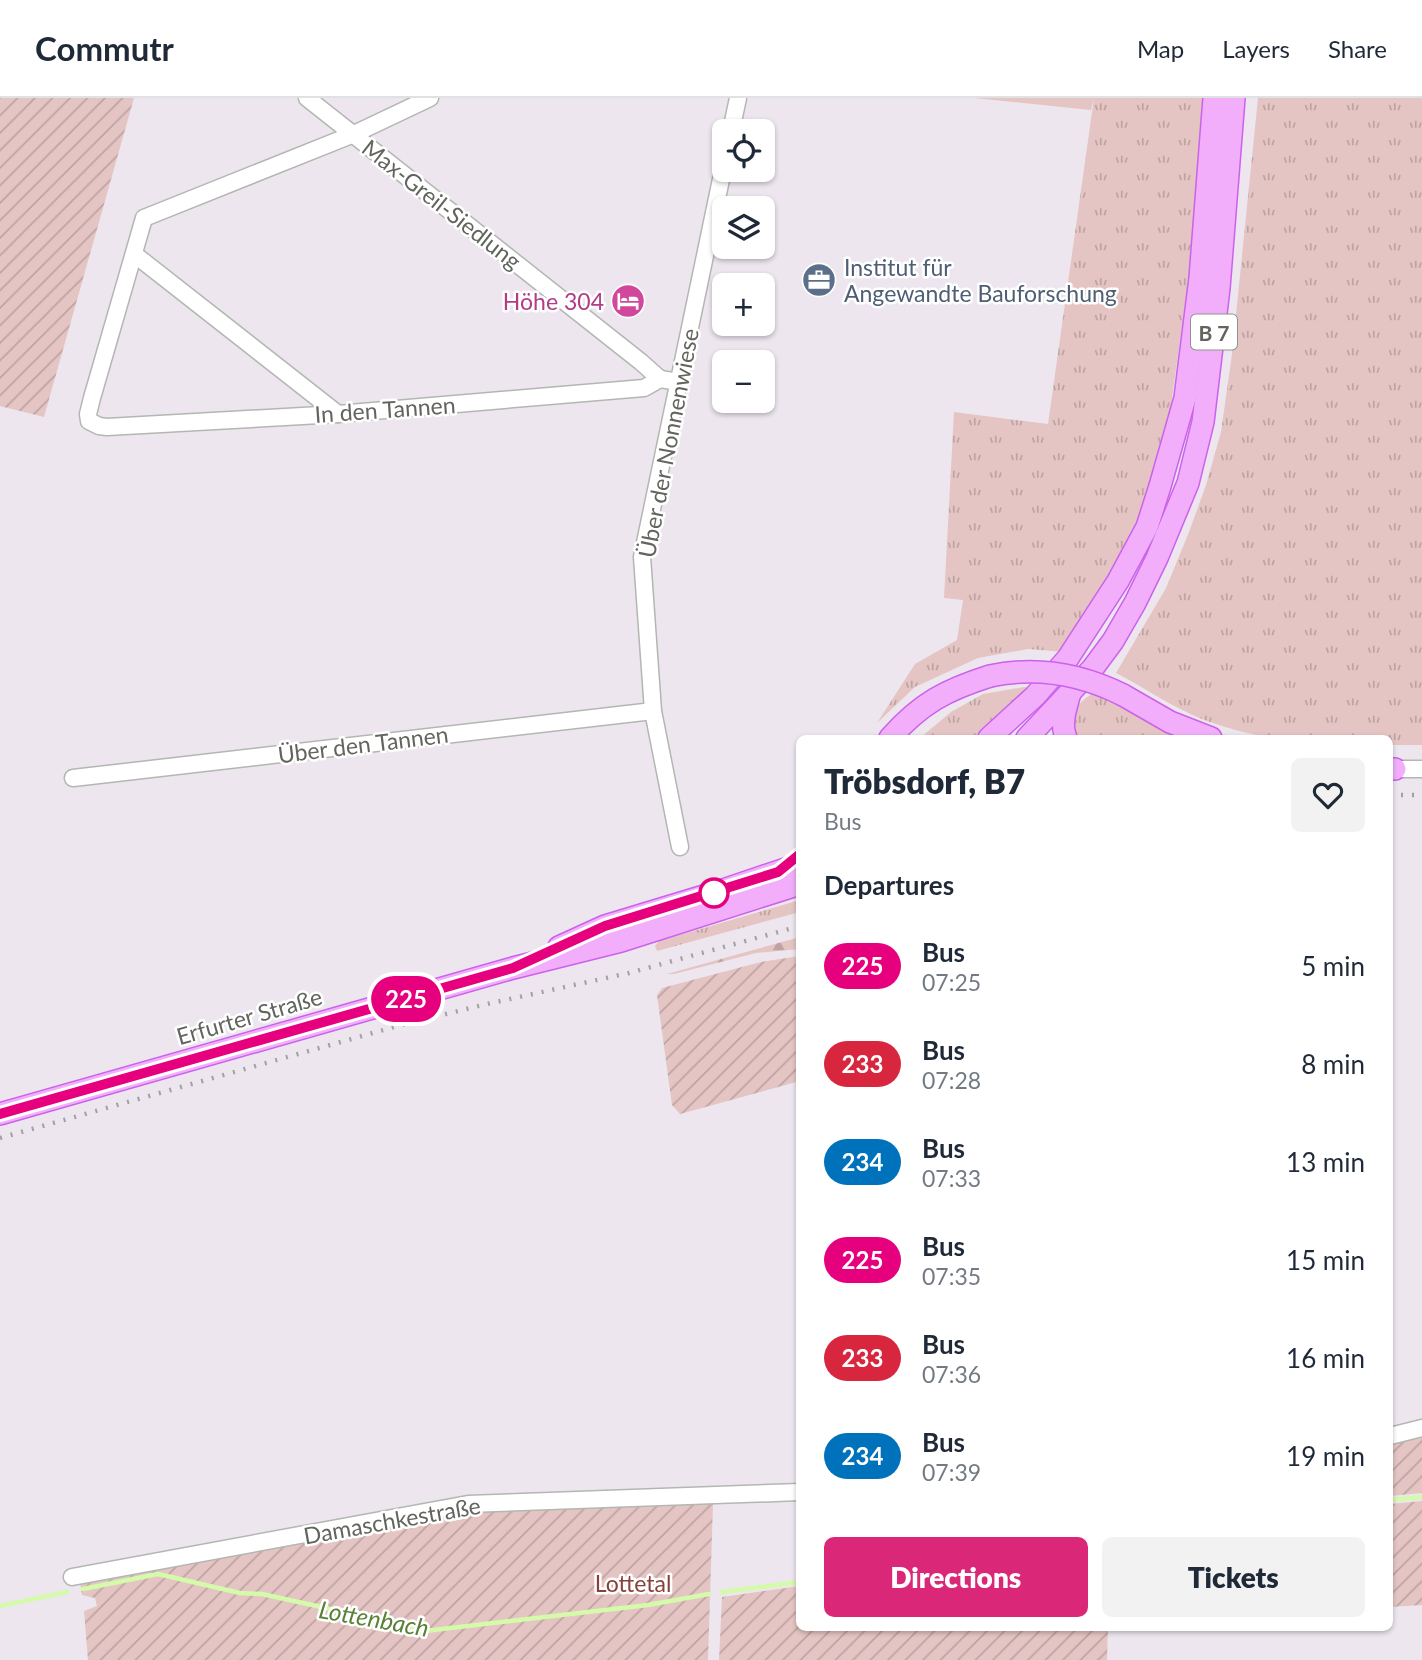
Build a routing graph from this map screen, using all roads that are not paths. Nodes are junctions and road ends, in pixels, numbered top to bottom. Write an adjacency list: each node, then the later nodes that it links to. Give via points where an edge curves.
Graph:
1 (307, 98): 7 (street, Max-Greil-Siedlung)
2 (430, 98): 7 (street, Max-Greil-Siedlung)
3 (738, 98): 6 (street)
4 (1214, 98): 15 (main road, B 7, via 1185,398 1160,486 1147,527 1118,581 1068,659)
5 (1234, 98): 14 (main road, B 7, via 1219,288 1203,422 1188,484 1135,603 1113,641)
6 (734, 119)
7 (354, 134): 9 (street, Max-Greil-Siedlung, via 144,218); 10 (street, Max-Greil-Siedlung)
8 (720, 182): 11 (street, Über der Nonnenwiese)
9 (134, 254): 12 (street); 13 (street, Max-Greil-Siedlung)
10 (660, 379): 11 (street, In den Tannen); 12 (street, In den Tannen, via 644,388)
11 (679, 382): 16 (street, Über der Nonnenwiese, via 642,557)
12 (338, 414): 13 (street, In den Tannen, via 107,427)
13 (89, 421)
14 (1070, 691): 20 (main road, B 7); 21 (main road, via 1063,723)
15 (1035, 696): 18 (main road, B 7); 19 (main road)
16 (653, 710): 25 (street, Über den Tannen); 26 (street, Über der Nonnenwiese)
17 (893, 735): 22 (main road, bridge, via 922,706 948,691 1007,672 1046,671 1102,684)
18 (992, 735)
19 (1034, 735)
20 (1035, 735)
21 (1065, 735)
22 (1203, 735)
23 (1393, 769): 24 (street)
24 (1422, 769)
25 (73, 778)
26 (680, 847)
27 (796, 857): 29 (main road)
28 (796, 865): 29 (main road, Erfurter Straße)
29 (778, 872): 31 (main road, Erfurter Straße, via 605,926)
30 (796, 885): 31 (main road, Erfurter Straße)
31 (513, 968): 32 (main road, Erfurter Straße)
32 (0, 1114)
33 (1422, 1428): 34 (street)
34 (1393, 1435)
35 (796, 1492): 36 (street, Damaschkestraße, via 468,1504)
36 (72, 1577)

